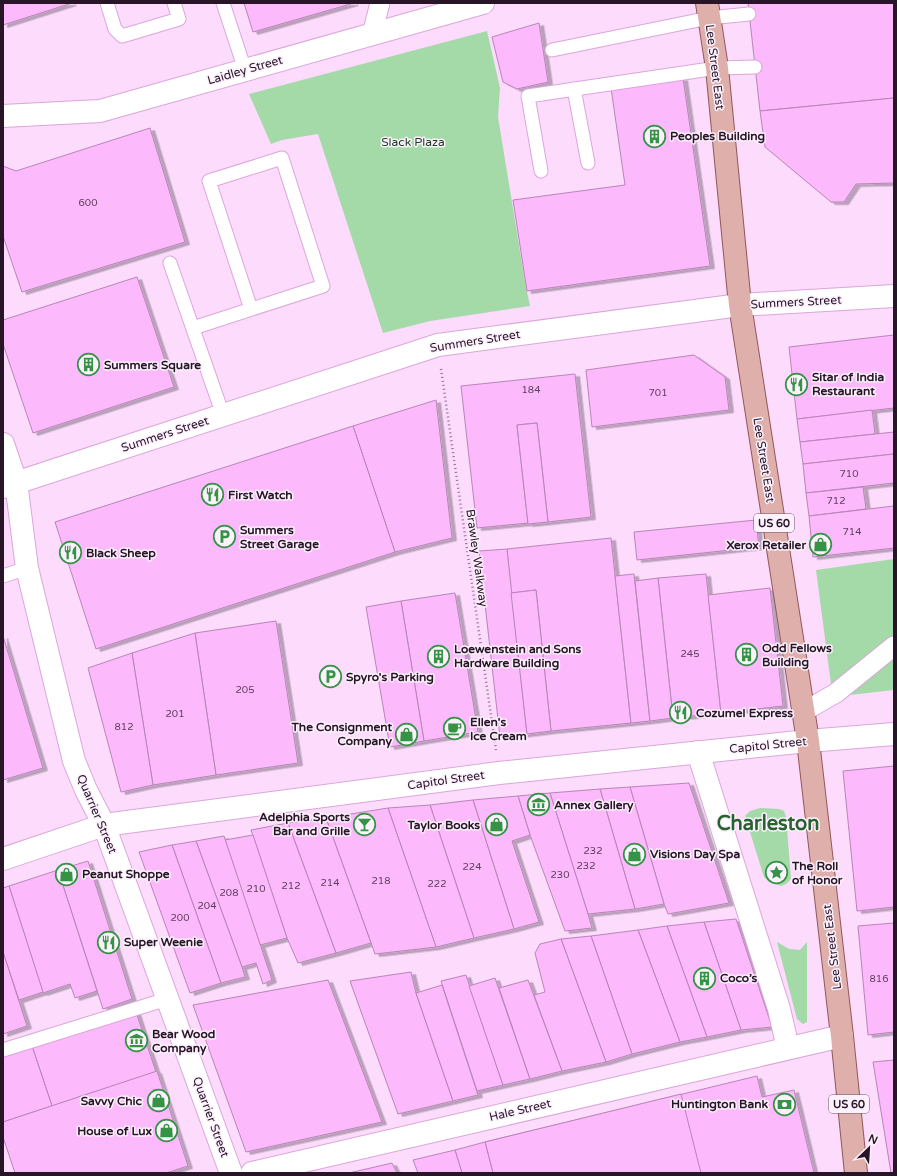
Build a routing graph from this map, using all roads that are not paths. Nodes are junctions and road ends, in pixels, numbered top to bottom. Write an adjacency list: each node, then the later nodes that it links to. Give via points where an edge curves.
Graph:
1 (107, 3): 2 (lane, via 115,29 122,36 179,19)
2 (174, 3)
3 (223, 3): 12 (lane)
4 (380, 3): 8 (street)
5 (483, 3): 8 (street, Laidley Street)
6 (708, 11): 7 (lane); 9 (lane); 11 (main road, Lee Street East / US 60)
7 (749, 14)
8 (372, 34): 12 (street, Laidley Street)
9 (552, 50)
10 (755, 67): 11 (lane)
11 (717, 68): 13 (lane); 19 (main road, Lee Street East / US 60)
12 (244, 70): 14 (street, Laidley Street, via 100,111)
13 (574, 89): 15 (lane); 16 (lane, via 528,96)
14 (3, 116)
15 (588, 163)
16 (541, 171)
17 (170, 263): 21 (lane)
18 (894, 296): 19 (street, Summers Street)
19 (740, 305): 22 (street, Summers Street, via 438,345); 28 (main road, Lee Street East / US 60)
20 (251, 309): 20 (lane, via 323,286 282,158 209,181); 21 (lane)
21 (193, 328): 22 (lane)
22 (223, 415): 24 (street, Summers Street)
23 (3, 444): 24 (street, Quarrier Street)
24 (9, 484): 25 (street, Quarrier Street)
25 (27, 568): 26 (lane); 32 (street, Quarrier Street, via 74,761)
26 (3, 576)
27 (894, 646): 28 (street, via 836,693)
28 (804, 712): 30 (main road, Lee Street East / US 60)
29 (894, 734): 30 (street, Capitol Street)
30 (808, 741): 31 (street, Capitol Street); 35 (main road, Lee Street East / US 60)
31 (698, 752): 32 (street, Capitol Street, via 499,773); 36 (street, via 779,1009)
32 (104, 825): 33 (street, Capitol Street); 34 (street, Quarrier Street)
33 (3, 859)
34 (167, 999): 37 (lane); 38 (street, Quarrier Street)
35 (842, 1036): 36 (street); 40 (main road, Lee Street East / US 60)
36 (788, 1048): 39 (street, Hale Street)
37 (3, 1050)
38 (231, 1173)
39 (252, 1173)
40 (856, 1173)

